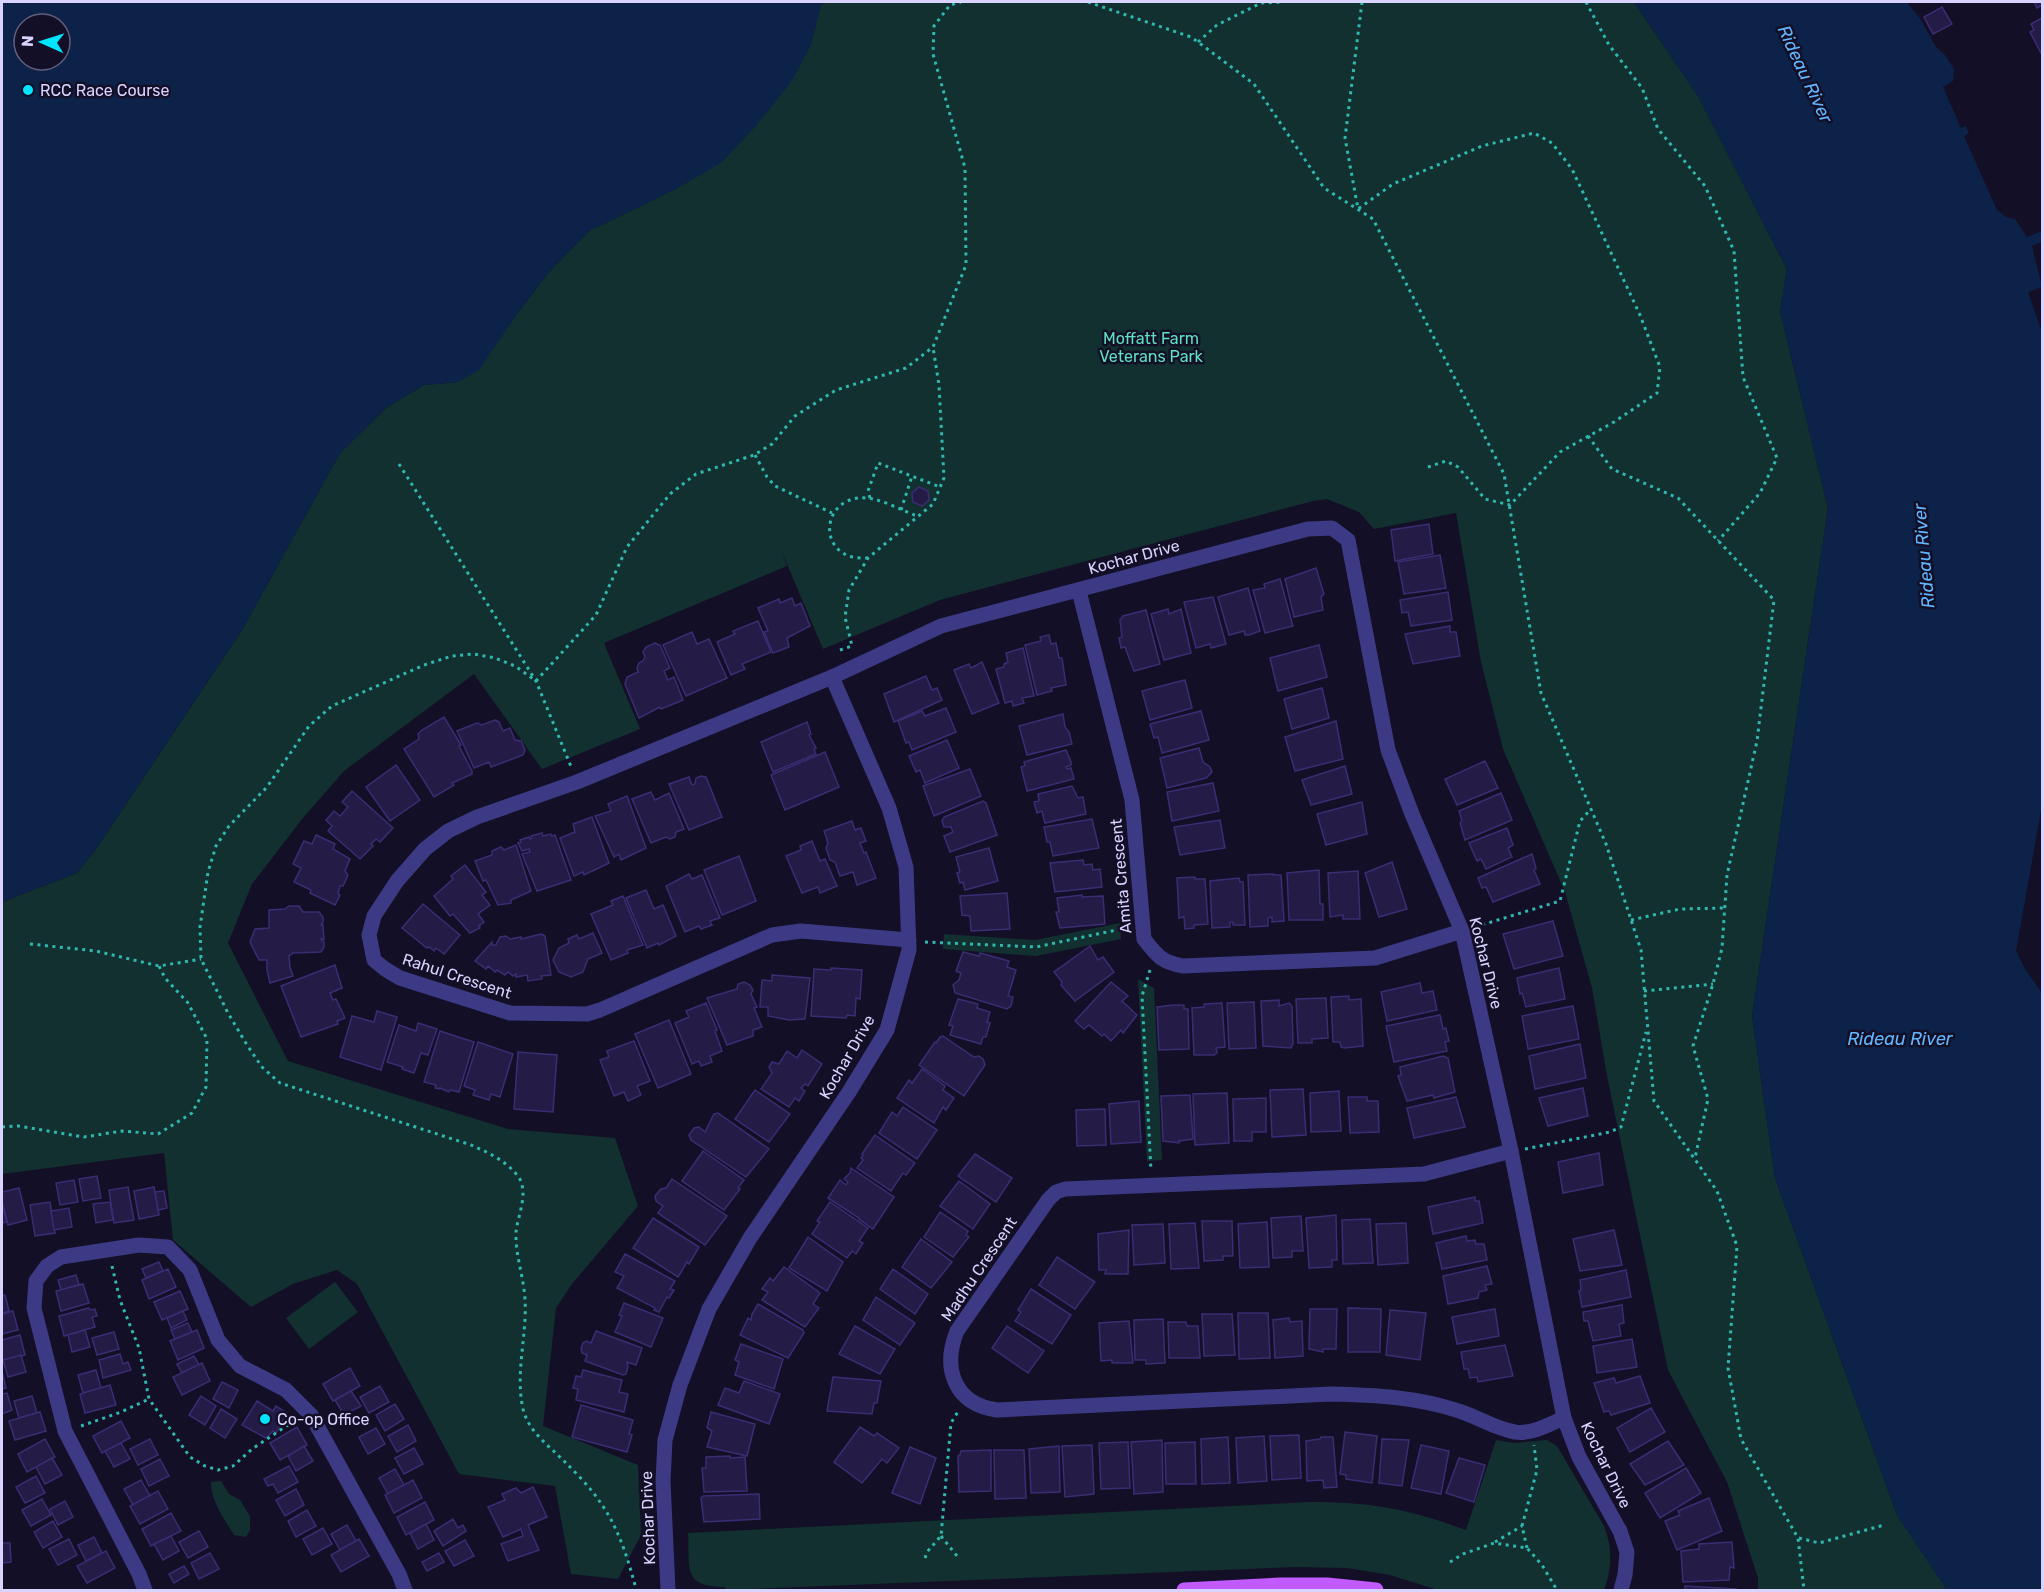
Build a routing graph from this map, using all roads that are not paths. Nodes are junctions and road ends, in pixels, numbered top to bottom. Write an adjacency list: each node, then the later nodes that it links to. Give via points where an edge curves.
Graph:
1 (1079, 591): 2 (street, Kochar Drive, via 940,626); 3 (street, Amita Crescent, via 1132,800 1144,939 1155,955 1167,963 1183,966 1375,958); 3 (street, Kochar Drive, via 1308,529 1332,528 1348,540 1388,750)
2 (832, 677): 4 (street, Kochar Drive, via 889,808 906,867); 4 (street, Rahul Crescent, via 577,782 477,816 448,831 425,849 397,881 374,916 370,950 374,960 400,978 510,1013 586,1014 772,935 801,931)
3 (1462, 931): 5 (street, Kochar Drive)
4 (909, 940): 9 (street, Kochar Drive, via 887,1030 750,1238 709,1309 680,1384 665,1440)
5 (1511, 1151): 6 (street, Kochar Drive); 6 (street, Madhu Crescent, via 1424,1174 1056,1192 957,1331 951,1346 954,1380 965,1398 980,1408 997,1410 1331,1394 1418,1400 1516,1432)
6 (1564, 1418): 12 (street, Kochar Drive, via 1579,1457 1627,1552)
7 (145, 1590): 8 (street, via 65,1431 34,1308 36,1281 47,1266 61,1257 139,1245 168,1247 190,1270 218,1340 240,1366 286,1390 308,1412)
8 (405, 1590)
9 (668, 1590)
10 (1184, 1590): 11 (main road, via 1281,1585)
11 (1376, 1590)
12 (1622, 1590)

